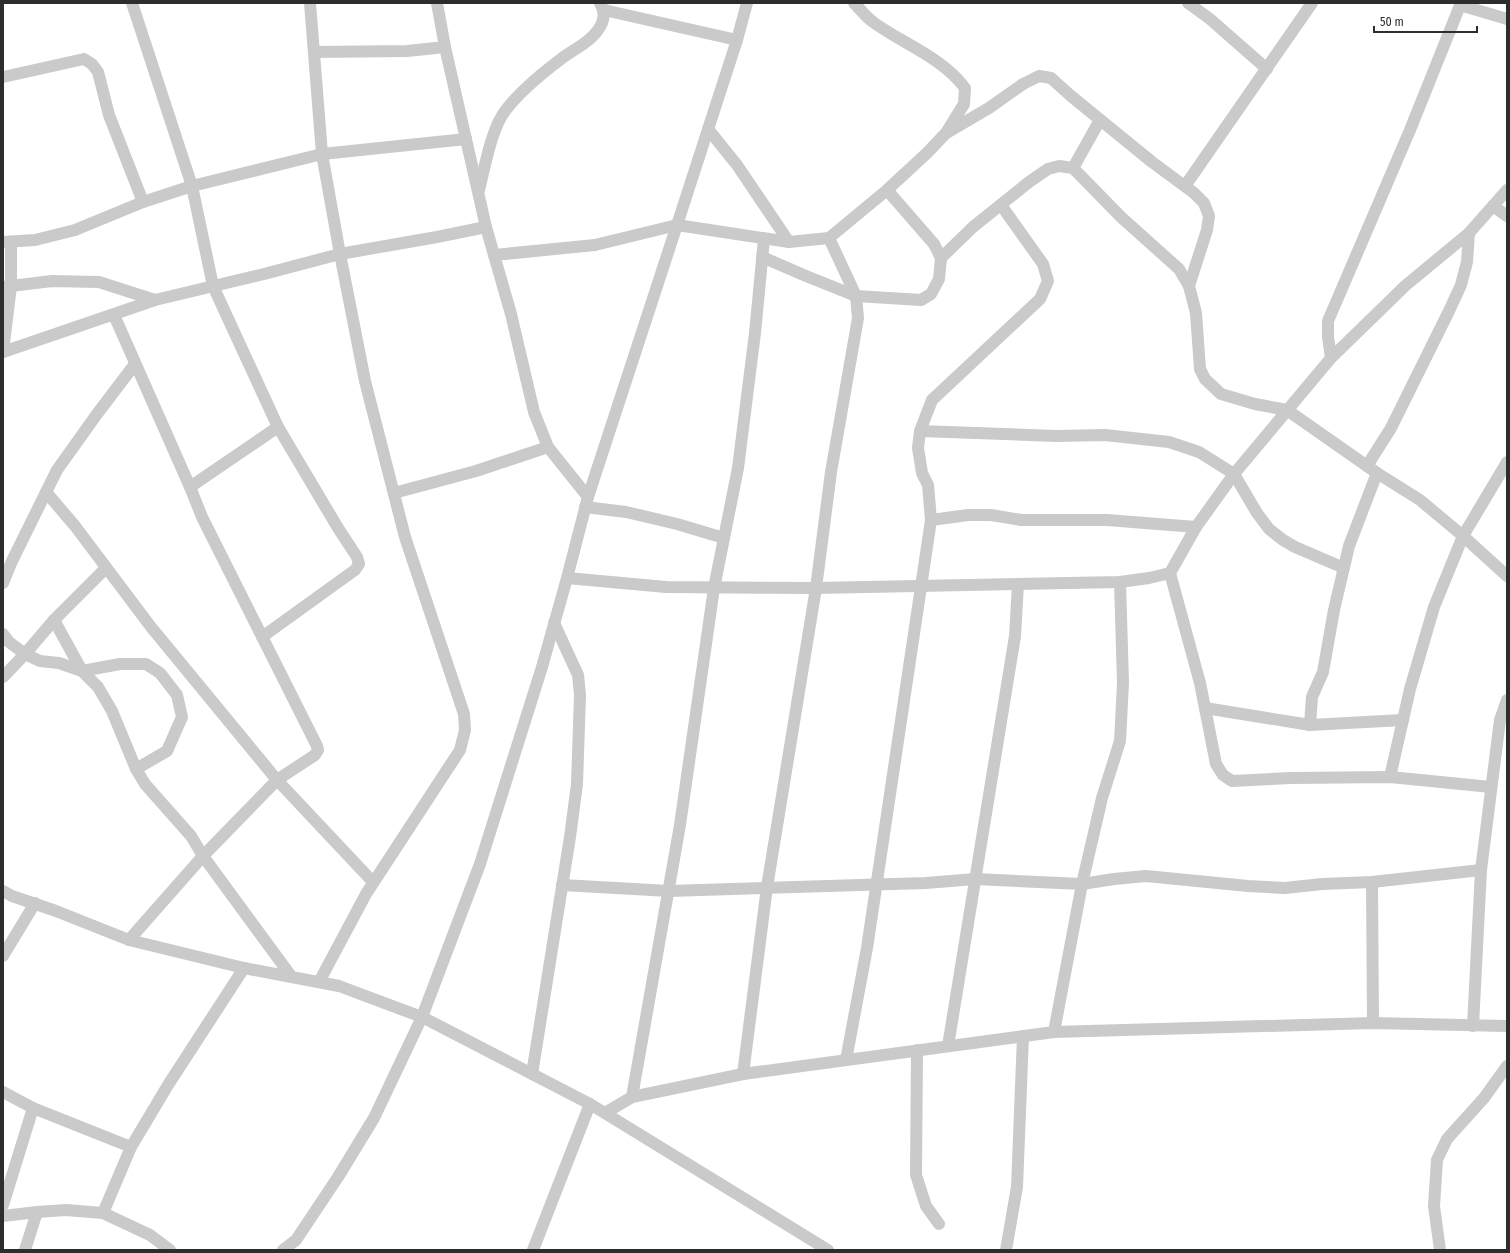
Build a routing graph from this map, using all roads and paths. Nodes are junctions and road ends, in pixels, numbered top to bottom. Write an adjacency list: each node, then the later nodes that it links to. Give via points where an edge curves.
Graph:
1 (132, 3): 22 (street)
2 (310, 3): 13 (street)
3 (437, 3): 12 (street)
4 (747, 3): 11 (street)
5 (854, 3): 18 (street, via 873,22 957,76 965,88 964,104)
6 (1188, 3): 14 (street)
7 (1312, 3): 14 (street)
8 (1461, 4): 10 (street); 49 (street, via 1379,205 1328,321)
9 (602, 6): 11 (street); 26 (street, via 602,24 589,40 533,82 505,111 498,122)
10 (1507, 19)
11 (737, 40): 17 (street)
12 (445, 47): 13 (street, via 407,51); 19 (street)
13 (314, 52): 20 (street)
14 (1267, 69): 23 (street)
15 (3, 77): 27 (street, via 84,59 92,64 98,72 108,115)
16 (1100, 120): 18 (street, via 1050,78 1039,76); 21 (street); 23 (street)
17 (708, 129): 31 (street); 37 (street, via 737,165)
18 (946, 133): 24 (street)
19 (466, 139): 20 (street); 26 (street)
20 (322, 154): 22 (street); 38 (street)
21 (1073, 168): 28 (street, via 1059,166 1048,169); 44 (street, via 1121,217 1179,269)
22 (192, 186): 27 (street); 43 (street)
23 (1185, 186): 44 (street, via 1204,203 1209,216)
24 (887, 190): 34 (street); 41 (street, via 934,244)
25 (1507, 190): 29 (street)
26 (478, 191): 32 (street)
27 (143, 202): 36 (street, via 75,230 35,240)
28 (1001, 204): 41 (street); 53 (street, via 1043,264 1048,280 1040,299 932,400)
29 (1493, 206): 30 (street); 33 (street)
30 (1507, 216)
31 (677, 226): 35 (street); 39 (street, via 595,245); 61 (street)
32 (486, 227): 38 (street); 39 (street)
33 (1469, 233): 49 (street, via 1405,286); 56 (street, via 1467,262 1461,285)
34 (829, 238): 37 (street); 45 (street)
35 (764, 239): 37 (street); 40 (street)
36 (7, 242): 42 (street)
37 (789, 242)
38 (340, 254): 43 (street); 60 (street, via 365,381)
39 (494, 255): 54 (street, via 534,412)
40 (762, 257): 45 (street); 65 (street, via 738,468)
41 (941, 258): 45 (street, via 939,279 931,294 921,300)
42 (7, 286): 46 (street, via 52,281 99,282); 48 (street)
43 (213, 286): 46 (street); 52 (street)
44 (1189, 286): 51 (street, via 1196,313 1200,369 1205,380 1221,394)
45 (856, 296): 77 (street, via 858,318 831,472)
46 (155, 300): 47 (street)
47 (114, 314): 48 (street); 50 (street)
48 (3, 352)
49 (1331, 358): 51 (street)
50 (136, 364): 58 (street); 59 (street, via 57,470)
51 (1287, 410): 56 (street); 57 (street)
52 (278, 427): 58 (street); 81 (street, via 359,564 356,570)
53 (920, 431): 57 (street, via 1105,435 1169,442 1199,452); 62 (street, via 918,448 922,474 928,485)
54 (548, 447): 60 (street, via 476,471); 61 (street)
55 (1507, 462): 64 (street)
56 (1372, 470): 64 (street, via 1420,500); 68 (street)
57 (1234, 474): 63 (street); 68 (street, via 1257,514 1269,529 1295,547)
58 (190, 486): 81 (street, via 202,517)
59 (46, 492): 66 (street); 67 (street)
60 (394, 492): 96 (street, via 405,537 464,714 465,730 460,750)
61 (586, 502): 65 (street); 71 (street)
62 (931, 520): 63 (street, via 991,515 1021,520 1107,520); 75 (street)
63 (1196, 527): 69 (street)
64 (1463, 536): 70 (street); 87 (street, via 1434,607)
65 (724, 538): 76 (street)
66 (7, 564): 73 (street)
67 (106, 568): 78 (street); 91 (street, via 151,627)
68 (1344, 568): 88 (street, via 1323,672 1312,697)
69 (1170, 573): 72 (street); 86 (street)
70 (1507, 576)
71 (567, 578): 76 (street, via 666,587); 79 (street)
72 (1120, 582): 74 (street); 99 (street, via 1123,683 1120,741 1102,798)
73 (3, 583)
74 (1018, 584): 75 (street); 95 (street, via 1015,636)
75 (920, 586): 77 (street); 98 (street)
76 (714, 588): 77 (street); 103 (street)
77 (816, 588): 101 (street)
78 (54, 620): 82 (street); 83 (street)
79 (554, 623): 100 (street, via 578,675 580,695 577,784); 110 (street, via 480,864)
80 (3, 634): 82 (street)
81 (262, 637): 91 (street, via 318,750 316,755)
82 (25, 654): 83 (street, via 40,661 59,663); 84 (street)
83 (82, 671): 89 (street, via 98,687 112,711); 89 (street, via 120,664 146,664 160,673 177,695 182,717 167,751)
84 (3, 677)
85 (1507, 700): 92 (street, via 1500,720)
86 (1205, 708): 88 (street); 90 (street, via 1216,764 1223,775 1232,780)
87 (1403, 720): 88 (street); 90 (street)
88 (1310, 725)
89 (136, 769): 93 (street, via 145,784 191,836)
90 (1390, 777): 92 (street)
91 (277, 780): 93 (street); 96 (street)
92 (1491, 787): 94 (street)
93 (202, 856): 105 (street); 108 (street)
94 (1481, 870): 97 (street); 112 (street)
95 (975, 879): 98 (street); 99 (street); 116 (street)
96 (373, 882): 109 (street)
97 (1372, 882): 99 (street, via 1285,888 1146,876); 111 (street)
98 (876, 884): 101 (street); 118 (street)
99 (1082, 884): 114 (street)
100 (562, 885): 103 (street); 120 (street)
101 (767, 888): 103 (street); 121 (street)
102 (3, 890): 104 (street)
103 (669, 891): 123 (street)
104 (35, 904): 105 (street); 106 (street)
105 (129, 940): 107 (street)
106 (3, 956)
107 (244, 968): 108 (street); 127 (street)
108 (291, 976): 109 (street)
109 (319, 982): 110 (street, via 340,986)
110 (422, 1017): 120 (street); 136 (street, via 374,1118 296,1240)
111 (1373, 1023): 112 (street); 114 (street)
112 (1473, 1026): 113 (street)
113 (1507, 1026)
114 (1054, 1032): 115 (street)
115 (1023, 1036): 116 (street); 138 (street, via 1017,1188)
116 (948, 1046): 117 (street)
117 (917, 1050): 118 (street); 132 (street, via 916,1176 926,1206)
118 (846, 1060): 121 (street)
119 (1507, 1066): 139 (street, via 1484,1098 1446,1139 1438,1160 1434,1206)
120 (532, 1074): 124 (street)
121 (743, 1074): 123 (street)
122 (3, 1092): 125 (street)
123 (632, 1097): 126 (street)
124 (590, 1104): 126 (street); 133 (street)
125 (33, 1108): 127 (street); 128 (street)
126 (605, 1113): 137 (street)
127 (131, 1147): 130 (street)
128 (3, 1205)
129 (37, 1212): 130 (street, via 66,1210); 131 (street); 134 (street)
130 (103, 1213): 135 (street, via 150,1235)
131 (3, 1216)
132 (939, 1224)
133 (538, 1247)
134 (24, 1250)
135 (170, 1250)
136 (284, 1250)
137 (828, 1250)
138 (1006, 1250)
139 (1440, 1250)

